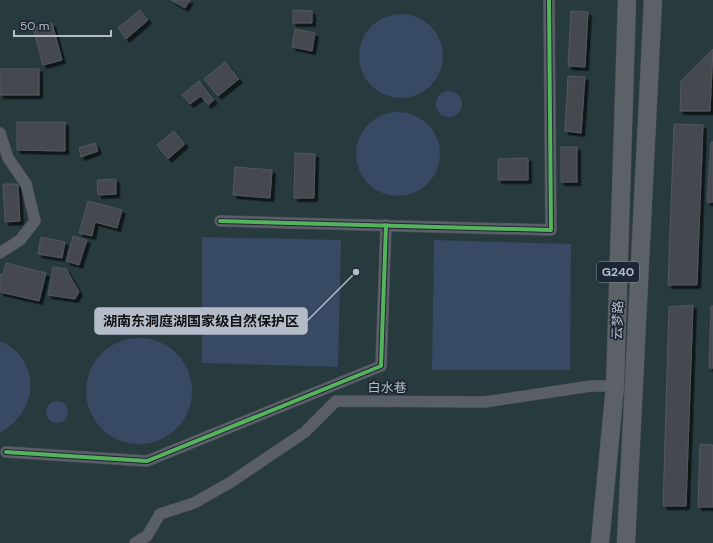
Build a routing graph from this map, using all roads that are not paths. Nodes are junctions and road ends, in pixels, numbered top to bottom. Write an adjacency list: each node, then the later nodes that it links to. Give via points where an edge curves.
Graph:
1 (549, 0): 6 (street, via 551,230)
2 (627, 0): 8 (main road, 云梦路 / G240)
3 (653, 0): 12 (main road, G240)
4 (0, 133): 7 (street, via 8,158 26,184 35,221 20,240)
5 (220, 221): 6 (street)
6 (386, 225): 9 (street, via 381,366 147,460)
7 (0, 253)
8 (615, 386): 10 (street, 白水巷, via 591,386 485,402 336,401 305,432 232,482 194,503 160,514 147,536); 11 (main road, 云梦路 / G240)
9 (6, 452)
10 (135, 543)
11 (600, 543)
12 (626, 543)

